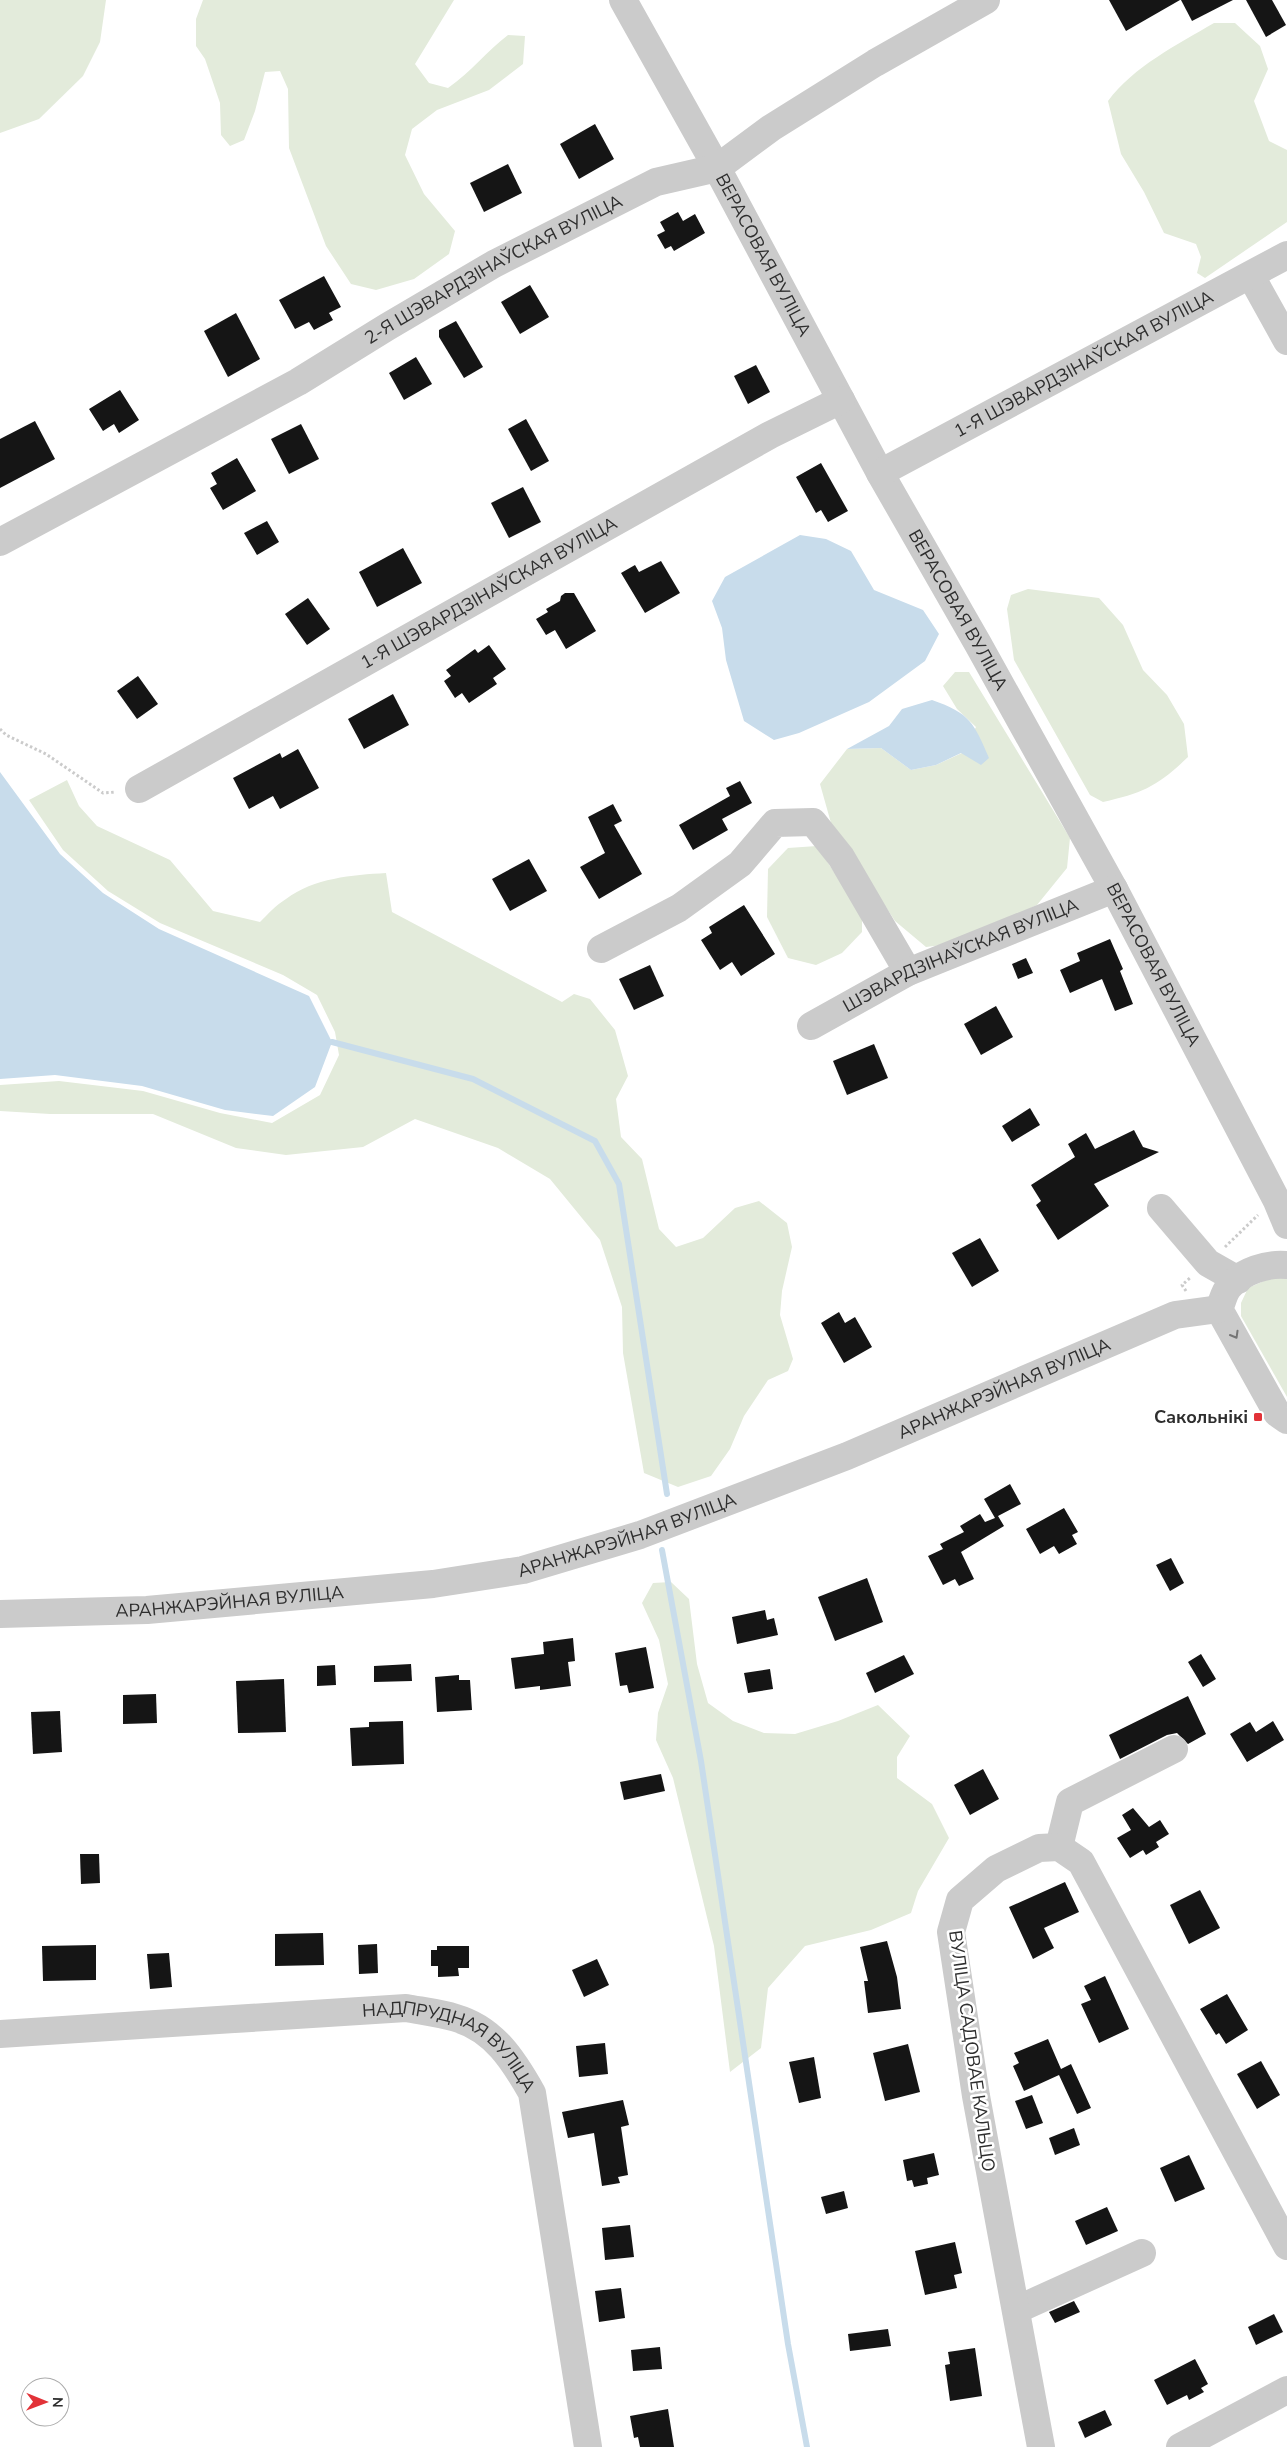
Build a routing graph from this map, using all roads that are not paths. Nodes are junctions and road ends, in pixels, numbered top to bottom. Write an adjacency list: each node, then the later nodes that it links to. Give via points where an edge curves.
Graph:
1 (623, 0): 3 (street, ВЕРАСОВАЯ ВУЛІЦА)
2 (986, 0): 3 (street, 2-Я ШЭВАРДЗІНАЎСКАЯ ВУЛІЦА, via 875,63 787,118)
3 (717, 168): 7 (street, ВЕРАСОВАЯ ВУЛІЦА); 9 (street, 2-Я ШЭВАРДЗІНАЎСКАЯ ВУЛІЦА, via 656,182 494,264 298,382)
4 (1287, 255): 5 (street, 1-Я ШЭВАРДЗІНАЎСКАЯ ВУЛІЦА)
5 (1251, 276): 6 (street); 8 (street, 1-Я ШЭВАРДЗІНАЎСКАЯ ВУЛІЦА)
6 (1287, 341)
7 (841, 400): 8 (street, ВЕРАСОВАЯ ВУЛІЦА); 10 (street, 1-Я ШЭВАРДЗІНАЎСКАЯ ВУЛІЦА, via 770,434)
8 (880, 473): 11 (street, ВЕРАСОВАЯ ВУЛІЦА)
9 (0, 542)
10 (139, 789)
11 (1114, 889): 13 (street, ШЭВАРДЗІНАЎСКАЯ ВУЛІЦА); 16 (street, ВЕРАСОВАЯ ВУЛІЦА)
12 (601, 949): 13 (street, via 679,908 740,864 775,823 813,822 841,857)
13 (908, 972): 14 (street, ШЭВАРДЗІНАЎСКАЯ ВУЛІЦА)
14 (810, 1026)
15 (1161, 1208): 18 (street, via 1208,1263)
16 (1287, 1225)
17 (1287, 1265): 18 (street, via 1275,1264)
18 (1238, 1280): 19 (street, via 1228,1287)
19 (1220, 1310): 20 (street, one-way to 20, via 1277,1412); 21 (street, АРАНЖАРЭЙНАЯ ВУЛІЦА, via 1175,1315 847,1456 640,1535 523,1570 433,1584 147,1610)
20 (1287, 1420)
21 (0, 1614)
22 (1174, 1749): 23 (street, via 1070,1802)
23 (1059, 1847): 25 (street, via 1081,1862); 27 (street, ВУЛІЦА САДОВАЕ КАЛЬЦО, via 1039,1848 996,1869 960,1900 951,1932 976,2096)
24 (0, 2034): 29 (street, НАДПРУДНАЯ ВУЛІЦА, via 406,2008 458,2018 494,2038 517,2065 532,2093)
25 (1287, 2246)
26 (1142, 2253): 27 (street)
27 (1016, 2310): 30 (street, ВУЛІЦА САДОВАЕ КАЛЬЦО)
28 (1287, 2390): 31 (street)
29 (588, 2447)
30 (1041, 2447)
31 (1180, 2447)

